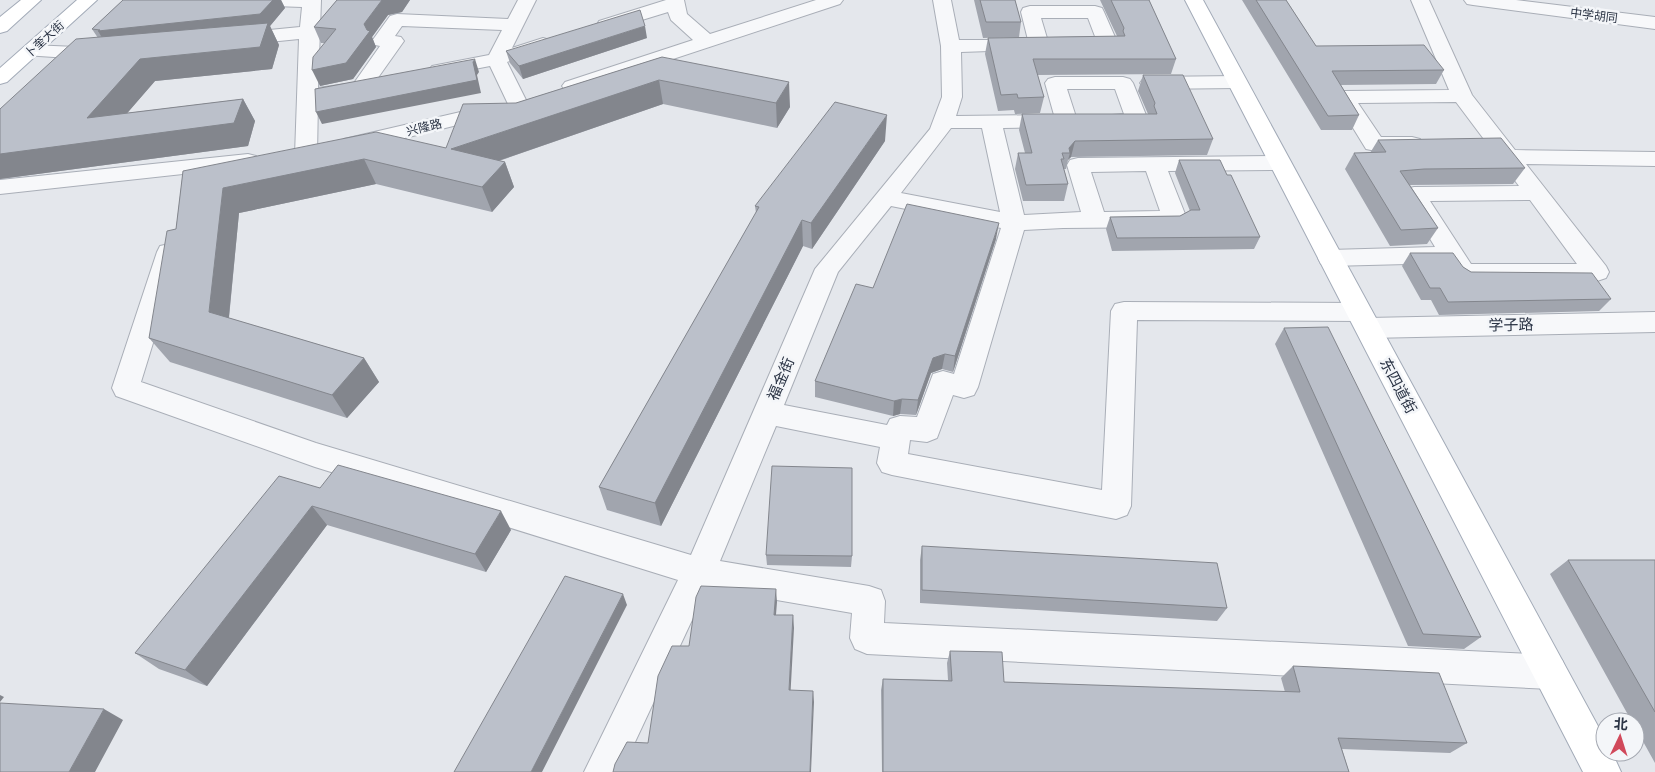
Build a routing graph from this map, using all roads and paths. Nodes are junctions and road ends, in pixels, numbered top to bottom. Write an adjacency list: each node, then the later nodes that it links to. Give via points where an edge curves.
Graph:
1 (32, 0): 14 (main road)
2 (88, 0): 22 (main road, 卜奎大街)
3 (248, 0): 10 (street)
4 (527, 0): 13 (street)
5 (834, 0): 19 (street, 兴隆路)
6 (942, 0): 21 (street, 福金街)
7 (1194, 0): 28 (main road, 东四道街)
8 (1420, 0): 32 (street)
9 (1473, 0): 12 (street, 中学胡同)
10 (312, 1): 16 (street)
11 (676, 2): 15 (street); 19 (street, via 678,16)
12 (1655, 23)
13 (514, 25): 24 (street); 30 (street, via 397,20 382,40 394,41)
14 (0, 27)
15 (591, 30)
16 (309, 32): 18 (street); 31 (street)
17 (562, 39): 24 (street)
18 (220, 41)
19 (707, 42): 33 (street, 兴隆路)
20 (1040, 45): 21 (street)
21 (951, 46): 35 (street, 福金街, via 952,97)
22 (31, 51): 23 (street); 26 (main road, 卜奎大街)
23 (122, 52)
24 (496, 59): 25 (street); 33 (street)
25 (420, 74)
26 (0, 78)
27 (392, 80): 30 (street)
28 (1237, 82): 29 (street); 42 (main road, 东四道街)
29 (1123, 83): 34 (street, via 1055,83); 34 (street, via 1137,120)
30 (363, 85): 31 (street)
31 (308, 96): 40 (street)
32 (1462, 96): 38 (street, via 1344,97 1374,144); 39 (street)
33 (537, 98): 40 (street, 兴隆路)
34 (1066, 120): 36 (street)
35 (943, 122): 36 (street); 47 (street, 福金街)
36 (992, 122): 50 (street)
37 (1469, 143): 39 (street)
38 (1431, 144)
39 (1503, 150): 41 (street); 48 (street)
40 (304, 154): 44 (street, 兴隆路)
41 (1655, 159)
42 (1280, 163): 43 (street); 53 (main road, 东四道街)
43 (1154, 164): 49 (street, via 1078,165); 49 (street, via 1176,219)
44 (196, 167): 45 (street, 兴隆路); 46 (street)
45 (0, 187)
46 (187, 194)
47 (887, 198): 50 (street); 56 (street, 福金街, via 827,269)
48 (1542, 200): 52 (street, via 1536,193 1414,194); 52 (street, via 1597,272 1464,272)
49 (1095, 220): 50 (street)
50 (1014, 223): 57 (street, via 964,387 943,382 927,430 900,426)
51 (175, 231): 58 (street, via 126,388 315,455)
52 (1452, 254): 53 (street)
53 (1330, 258): 54 (main road, 东四道街)
54 (1363, 320): 55 (street, 学子路); 57 (street, 学子路, via 1124,311 1116,506 892,463); 59 (main road, 东四道街)
55 (1655, 322)
56 (767, 413): 57 (street); 58 (street, 福金街)
57 (896, 439)
58 (699, 572): 59 (street, via 869,601 867,638); 60 (street, 福金街)
59 (1550, 672): 61 (main road, 东四道街)
60 (602, 772)
61 (1603, 772)

